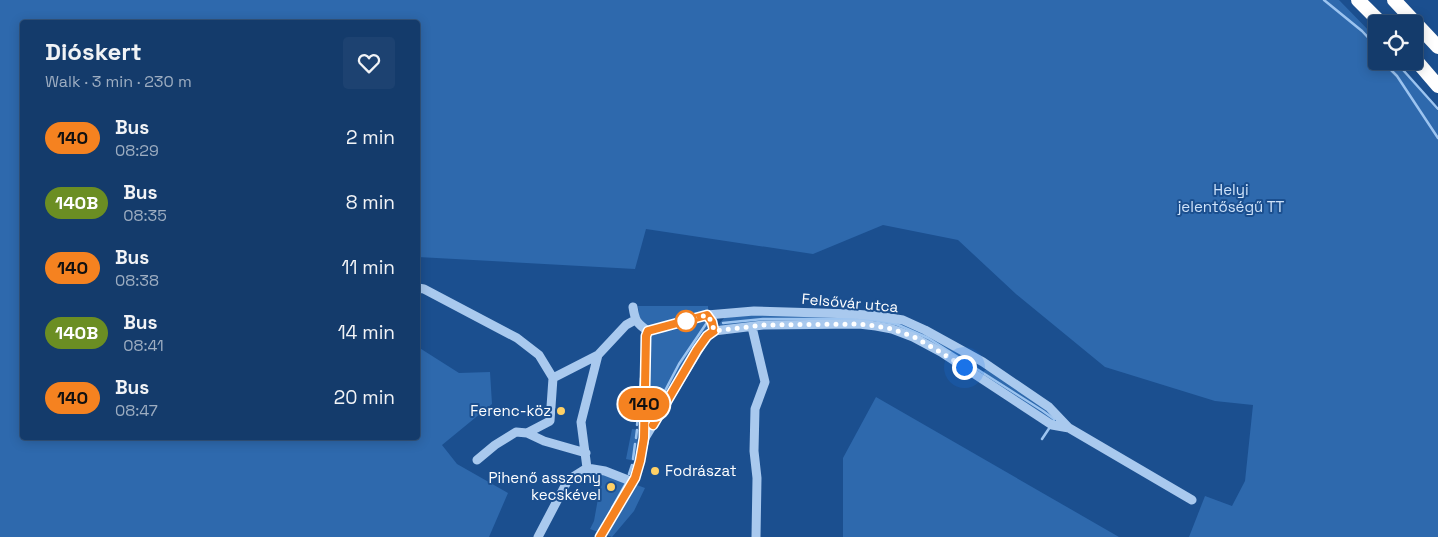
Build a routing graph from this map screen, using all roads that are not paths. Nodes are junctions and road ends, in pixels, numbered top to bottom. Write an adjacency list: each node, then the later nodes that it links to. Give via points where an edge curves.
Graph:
1 (1358, 0): 3 (highway)
2 (1394, 0): 4 (highway)
3 (1373, 15)
4 (1438, 47)
5 (1423, 68): 6 (highway)
6 (1438, 86)
7 (420, 289): 14 (street, via 517,338 539,355)
8 (633, 307): 9 (street)
9 (635, 320): 12 (street); 13 (street, via 626,325)
10 (712, 320): 11 (street, Felsővár utca); 12 (street, Felsővár utca); 15 (street, Felsővár utca, via 754,311 903,320 983,362 1049,407); 17 (street, via 707,336)
11 (752, 327): 15 (street, Felsővár utca, via 859,324 892,329 940,352 1052,425); 25 (street, via 765,382 755,409)
12 (648, 331): 17 (street)
13 (598, 355): 14 (street); 18 (street, via 582,422)
14 (553, 378): 16 (street, via 550,421)
15 (1069, 428): 22 (street, Felsővár utca)
16 (527, 433): 18 (street); 19 (street, via 516,432)
17 (644, 438): 21 (street)
18 (586, 453): 20 (street)
19 (477, 460)
20 (587, 468): 21 (street); 23 (street, via 568,480)
21 (632, 482): 24 (street)
22 (1192, 500)
23 (538, 537)
24 (600, 537)
25 (756, 537)

